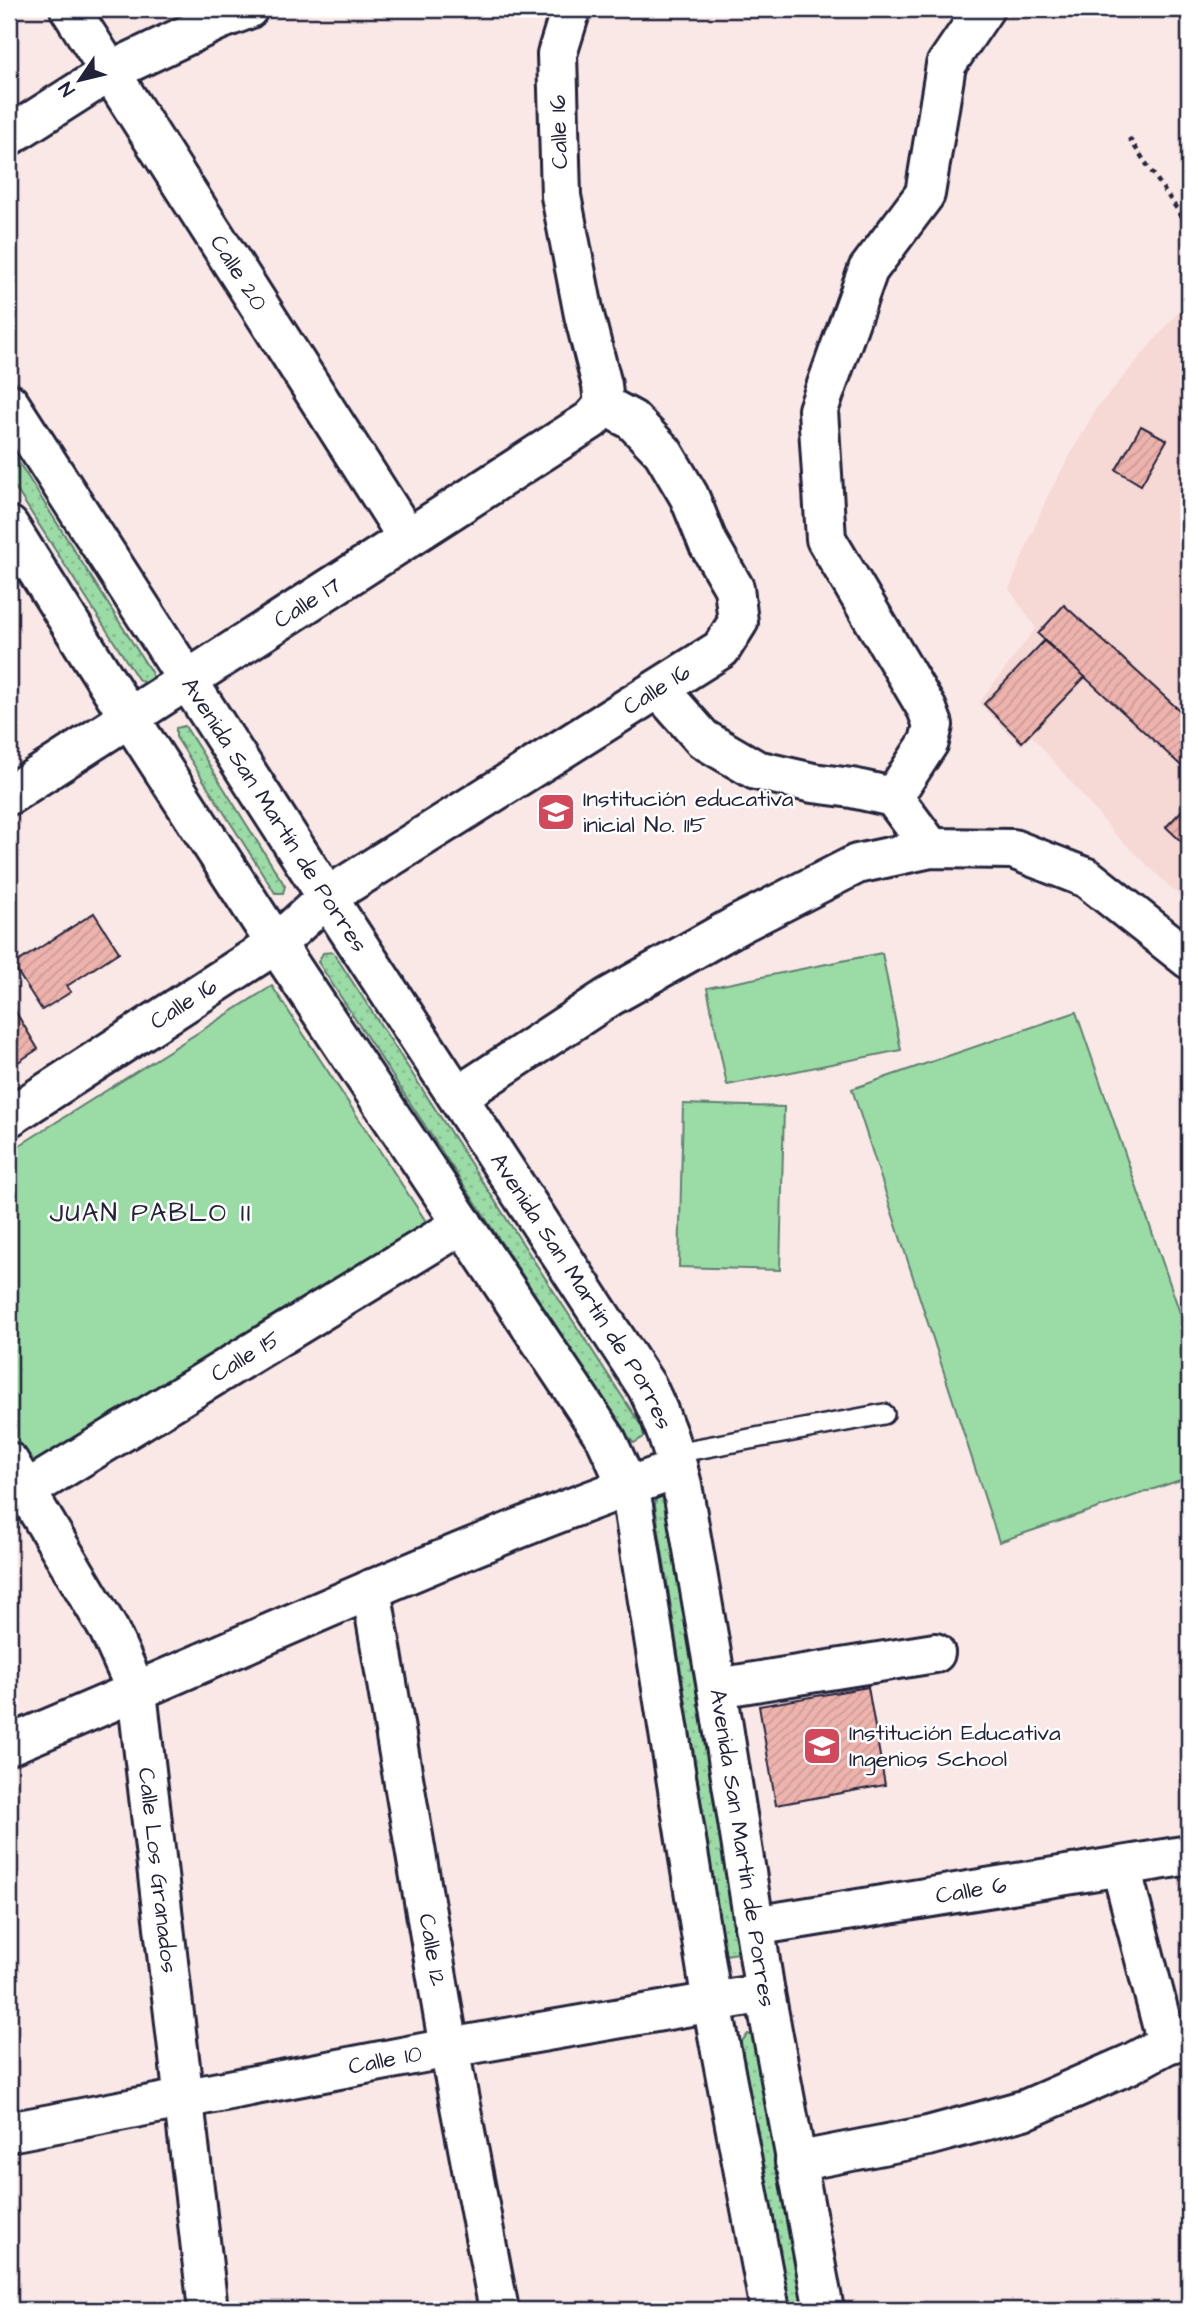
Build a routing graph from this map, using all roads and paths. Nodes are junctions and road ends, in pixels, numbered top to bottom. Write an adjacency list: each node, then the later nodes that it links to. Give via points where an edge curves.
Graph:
1 (70, 9): 5 (street, Calle 20)
2 (248, 9): 5 (street)
3 (571, 9): 10 (street, Calle 16, via 557,54 561,196)
4 (984, 9): 17 (street, via 946,65 925,194 869,270 818,410 826,539 933,725 929,741)
5 (111, 71): 6 (street); 12 (street, Calle 20)
6 (9, 136)
7 (1129, 138): 8 (path)
8 (1189, 227)
9 (9, 403): 13 (street, Avenida San Martín de Porres)
10 (604, 405): 12 (street, Calle 17, via 591,420); 14 (street, Calle 16, via 632,420 663,452 734,588 738,622 721,649)
11 (9, 526): 15 (street)
12 (407, 537): 13 (street, Calle 17)
13 (188, 681): 15 (street, Calle 17); 19 (street, Avenida San Martín de Porres)
14 (659, 690): 17 (street, via 703,739 755,770); 19 (street, Calle 16)
15 (129, 717): 16 (street, Calle 17); 20 (street)
16 (9, 795)
17 (893, 797): 18 (street)
18 (931, 848): 21 (street, via 1013,849 1087,878); 22 (street, via 857,864 741,923 609,997)
19 (327, 897): 20 (street, Calle 16); 22 (street, Avenida San Martín de Porres)
20 (276, 944): 23 (street, Calle 16); 24 (street)
21 (1189, 960)
22 (458, 1096): 26 (street, Avenida San Martín de Porres, via 647,1387)
23 (9, 1117)
24 (463, 1224): 27 (street, Calle 15); 28 (street, via 606,1440)
25 (884, 1413): 26 (lane)
26 (676, 1461): 28 (street); 31 (street, Avenida San Martín de Porres)
27 (18, 1476): 32 (street, Calle Los Granados, via 109,1630)
28 (628, 1487): 29 (street); 38 (street)
29 (370, 1589): 32 (street); 40 (street, Calle 12)
30 (935, 1653): 31 (street)
31 (717, 1688): 36 (street, Avenida San Martín de Porres)
32 (137, 1692): 33 (street); 41 (street, Calle Los Granados)
33 (9, 1745)
34 (1189, 1855): 35 (street, Calle 6)
35 (1121, 1867): 36 (street, Calle 6); 39 (street)
36 (754, 1926): 37 (street, Avenida San Martín de Porres)
37 (765, 1993): 38 (street, Calle 10); 43 (street, Avenida San Martín de Porres)
38 (712, 2003): 40 (street, Calle 10); 46 (street)
39 (1178, 2041): 43 (street, via 1027,2109 928,2136)
40 (449, 2048): 41 (street, Calle 10); 45 (street, Calle 12)
41 (184, 2099): 42 (street, Calle 10); 44 (street, Calle Los Granados)
42 (9, 2132)
43 (795, 2162): 47 (street, Avenida San Martín de Porres)
44 (208, 2310)
45 (499, 2310)
46 (770, 2310)
47 (824, 2310)

